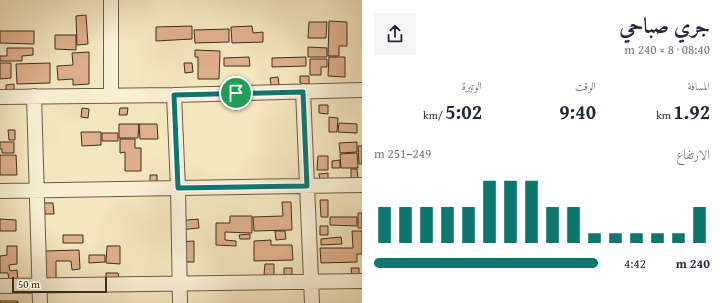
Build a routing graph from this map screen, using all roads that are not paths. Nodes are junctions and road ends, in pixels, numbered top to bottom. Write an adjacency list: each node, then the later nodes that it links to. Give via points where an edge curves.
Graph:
1 (111, 0): 6 (street)
2 (362, 90): 3 (street)
3 (303, 92): 4 (street); 8 (street)
4 (174, 95): 6 (street); 10 (street)
5 (34, 96): 6 (street); 7 (street); 11 (street)
6 (111, 96)
7 (0, 97)
8 (307, 186): 9 (street); 10 (street); 14 (street)
9 (362, 186)
10 (178, 188): 11 (street); 15 (street)
11 (36, 190): 12 (street); 17 (street)
12 (0, 191)
13 (362, 281): 14 (street)
14 (311, 282): 15 (street); 20 (street)
15 (180, 283): 17 (street); 19 (street)
16 (0, 286): 17 (street)
17 (40, 286): 18 (street)
18 (40, 303)
19 (180, 303)
20 (312, 303)

